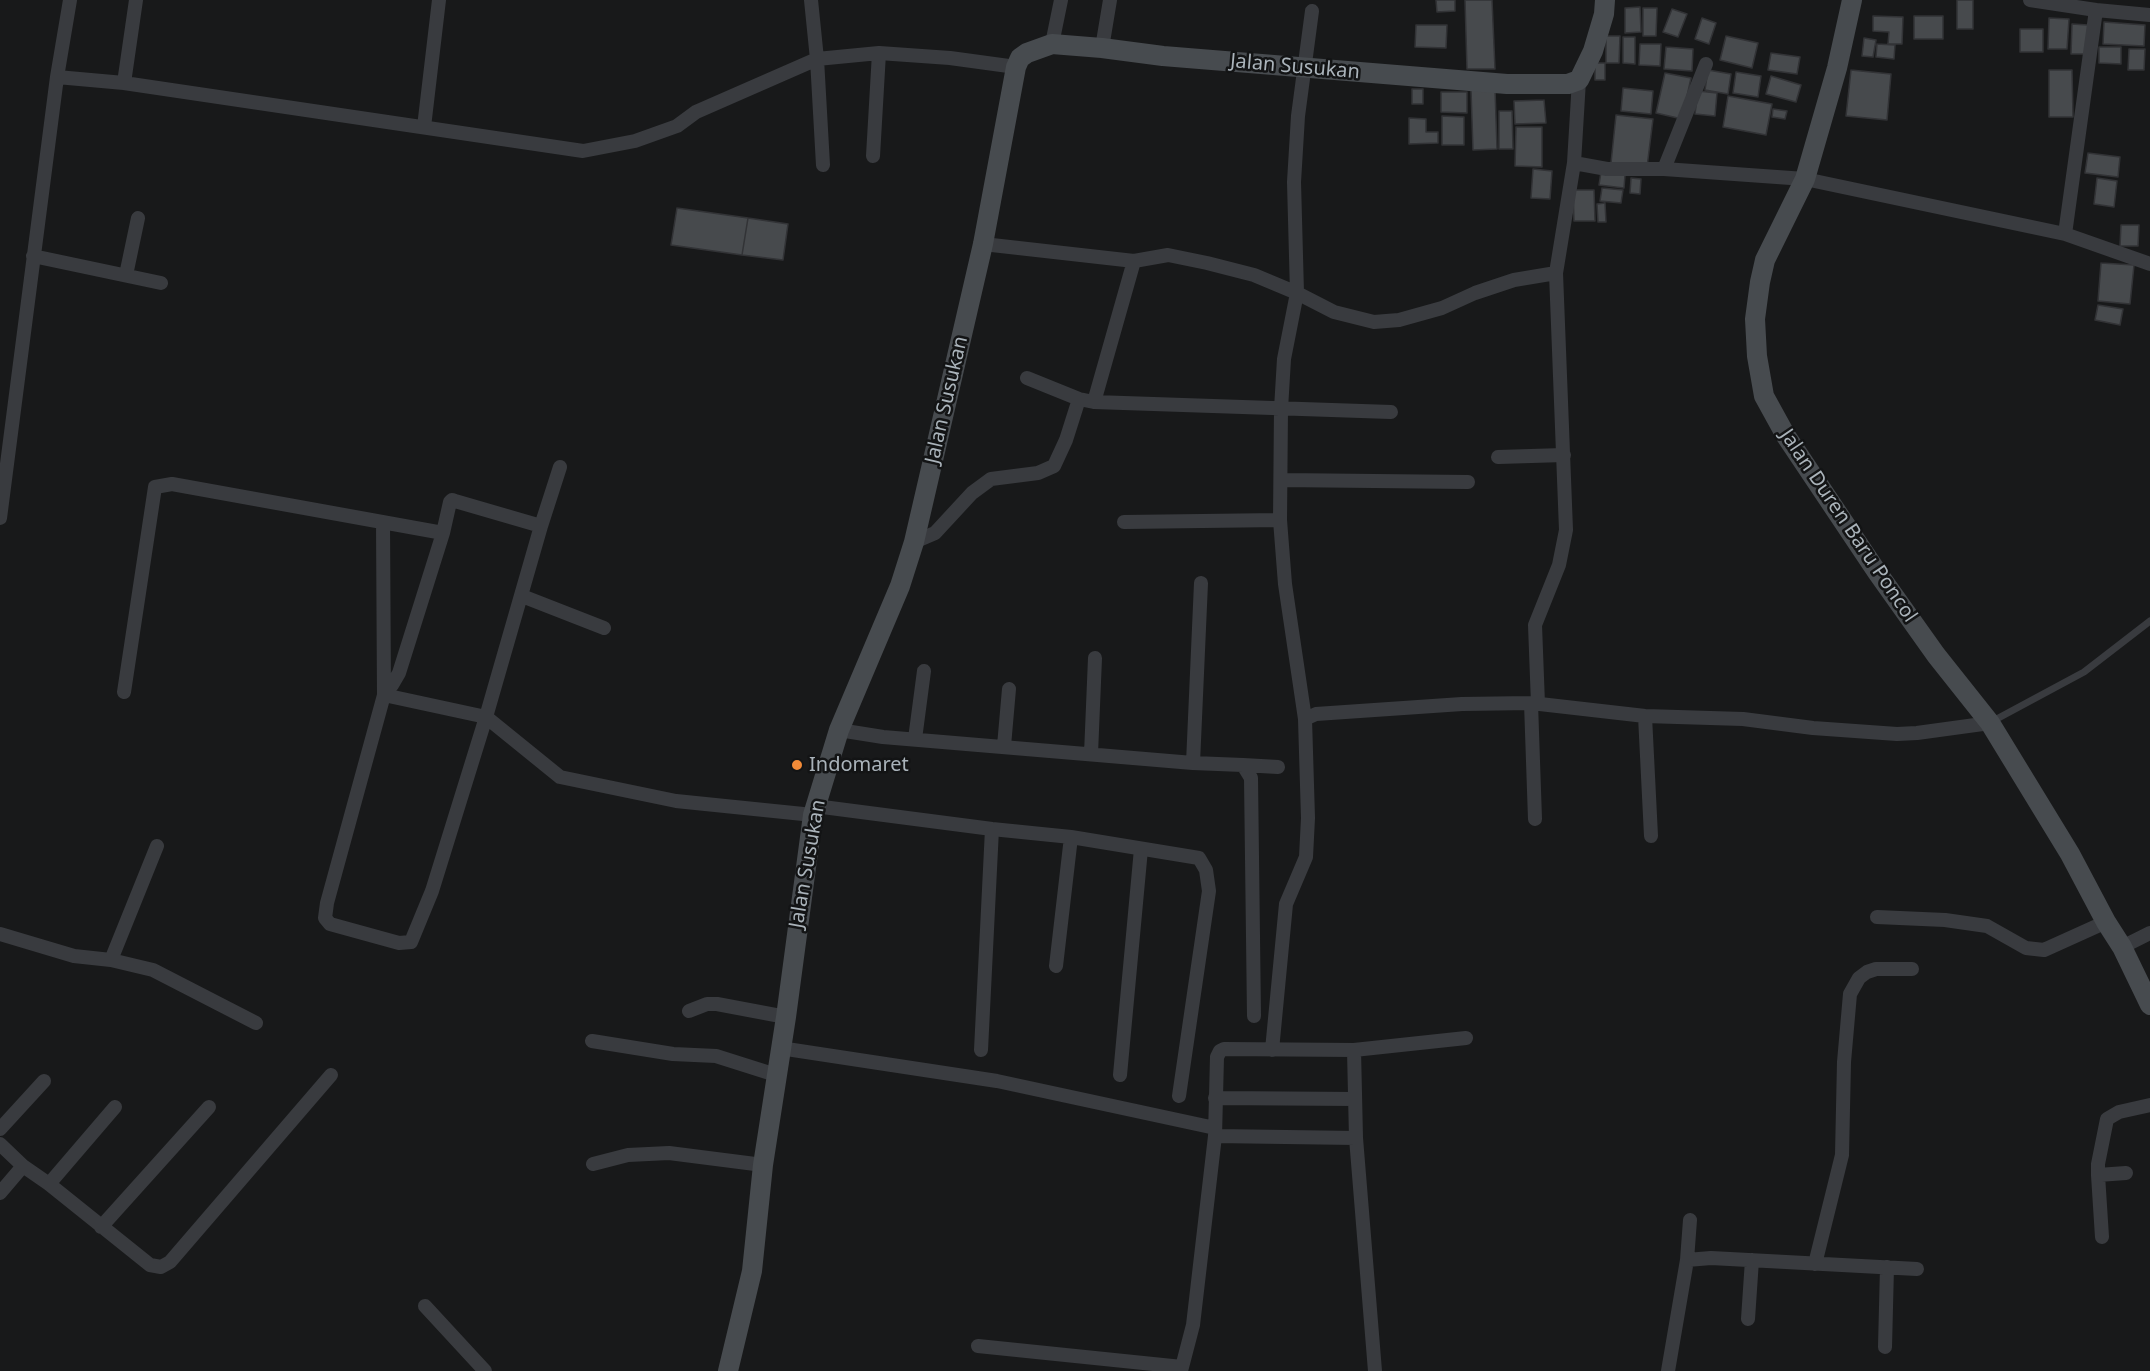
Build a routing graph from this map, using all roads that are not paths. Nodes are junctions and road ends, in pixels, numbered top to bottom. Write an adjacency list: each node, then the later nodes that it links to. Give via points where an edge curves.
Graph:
1 (70, 0): 20 (street)
2 (136, 0): 22 (street)
3 (439, 0): 23 (street)
4 (811, 0): 16 (street)
5 (1061, 0): 13 (street)
6 (1110, 0): 14 (street)
7 (1605, 0): 21 (street, via 1605,14 1593,51)
8 (1852, 0): 28 (street, Jalan Duren Baru Poncol)
9 (2030, 0): 10 (street)
10 (2096, 10): 12 (street); 30 (street)
11 (1312, 11): 19 (street)
12 (2150, 15)
13 (1052, 44): 14 (street, Jalan Susukan); 18 (street, Jalan Susukan, via 1027,53)
14 (1102, 48): 19 (street, Jalan Susukan)
15 (879, 53): 16 (street); 18 (street); 24 (street)
16 (817, 59): 23 (street, via 696,112 677,126 635,141 583,151); 26 (street)
17 (1706, 64): 27 (street)
18 (1016, 67): 31 (street, Jalan Susukan)
19 (1305, 68): 21 (street, Jalan Susukan, via 1507,84 1568,84); 38 (street, via 1294,182)
20 (57, 77): 22 (street); 32 (street)
21 (1579, 80): 25 (street)
22 (124, 83): 23 (street)
23 (424, 127)
24 (873, 156)
25 (1574, 163): 27 (street, via 1607,169); 35 (street)
26 (823, 165)
27 (1664, 169): 28 (street)
28 (1805, 179): 30 (street); 69 (street, Jalan Duren Baru Poncol, via 1766,260 1760,282 1755,319 1764,396 1786,436 1877,572)
29 (138, 219): 36 (street)
30 (2065, 234): 34 (street)
31 (983, 244): 33 (street); 55 (street, Jalan Susukan)
32 (33, 256): 36 (street); 49 (street)
33 (1134, 261): 38 (street, via 1168,255 1254,274); 41 (street)
34 (2150, 264)
35 (1556, 273): 38 (street, via 1514,280 1399,320 1374,322 1334,312); 44 (street)
36 (126, 275): 37 (street)
37 (161, 283)
38 (1297, 293): 42 (street, via 1284,358)
39 (1027, 378): 40 (street)
40 (1079, 399): 41 (street); 55 (street, via 1054,466 1038,473 991,479 934,533)
41 (1094, 402): 42 (street)
42 (1281, 409): 43 (street); 47 (street)
43 (1391, 412)
44 (1564, 455): 45 (street); 65 (street, via 1566,530 1559,565 1535,626)
45 (1498, 457)
46 (560, 467): 53 (street)
47 (1281, 480): 48 (street); 50 (street)
48 (1467, 482)
49 (0, 518)
50 (1280, 520): 52 (street); 68 (street, via 1285,584)
51 (383, 522): 54 (street); 63 (street, via 172,484 154,487); 64 (street)
52 (1124, 522)
53 (541, 526): 54 (street, via 452,500); 57 (street)
54 (442, 533): 64 (street, via 399,673)
55 (914, 542): 70 (street, Jalan Susukan, via 900,586)
56 (1201, 583): 74 (street)
57 (522, 596): 59 (street); 67 (street)
58 (2150, 621): 69 (lane, via 2084,672)
59 (604, 628)
60 (1095, 658): 73 (street)
61 (924, 671): 71 (street)
62 (1009, 689): 72 (street)
63 (124, 692)
64 (384, 695): 67 (street); 67 (street, via 325,918 330,924 399,943 411,942 432,891)
65 (1534, 704): 66 (street); 68 (street, via 1462,704 1316,714); 78 (street)
66 (1646, 716): 69 (street, via 1743,719 1897,734); 80 (street)
67 (486, 717): 77 (street, via 560,777 676,801)
68 (1305, 719): 101 (street, via 1306,857 1286,904)
69 (1990, 723): 85 (street, Jalan Duren Baru Poncol)
70 (839, 730): 71 (street); 77 (street, Jalan Susukan)
71 (915, 739): 72 (street)
72 (1004, 746): 73 (street)
73 (1091, 754): 74 (street)
74 (1193, 763): 75 (street)
75 (1244, 765): 76 (street); 94 (street, via 1251,778)
76 (1278, 766)
77 (814, 810): 79 (street); 95 (street, Jalan Susukan)
78 (1535, 819)
79 (992, 829): 81 (street); 100 (street)
80 (1651, 836)
81 (1071, 837): 83 (street); 90 (street)
82 (157, 846): 89 (street)
83 (1141, 849): 105 (street); 107 (street, via 1199,858 1206,870 1209,891)
84 (1877, 917): 85 (street, via 1987,926 2026,948 2044,950)
85 (2106, 921): 88 (street, Jalan Duren Baru Poncol)
86 (2150, 933): 88 (street)
87 (0, 934): 89 (street, via 74,956)
88 (2122, 947): 92 (street, Jalan Duren Baru Poncol)
89 (111, 960): 96 (street, via 153,970)
90 (1056, 966)
91 (1911, 969): 129 (street, via 1867,972 1858,978 1850,994 1842,1155)
92 (2150, 1005)
93 (689, 1011): 95 (street, via 717,1004)
94 (1254, 1016)
95 (786, 1017): 99 (street, Jalan Susukan)
96 (256, 1023)
97 (1466, 1038): 102 (street)
98 (592, 1041): 104 (street, via 673,1054 716,1056)
99 (780, 1048): 104 (street, Jalan Susukan); 114 (street, via 997,1081)
100 (981, 1050)
101 (1272, 1050): 102 (street); 108 (street, via 1220,1051)
102 (1354, 1050): 109 (street)
103 (331, 1075): 125 (street, via 170,1262 161,1267 150,1265)
104 (776, 1075): 118 (street, Jalan Susukan)
105 (1120, 1075)
106 (44, 1081): 113 (street)
107 (1179, 1096)
108 (1215, 1098): 109 (street); 114 (street)
109 (1355, 1099): 115 (street)
110 (2150, 1105): 121 (street, via 2107,1119)
111 (115, 1107): 122 (street)
112 (209, 1107): 125 (street)
113 (0, 1129)
114 (1215, 1132): 115 (street); 136 (street, via 1193,1325)
115 (1356, 1138): 139 (street)
116 (0, 1144): 119 (street)
117 (593, 1164): 118 (street, via 628,1155 669,1153)
118 (763, 1165): 138 (street, Jalan Susukan, via 752,1271)
119 (23, 1166): 122 (street); 123 (street)
120 (2126, 1173): 121 (street)
121 (2098, 1175): 126 (street)
122 (50, 1184): 125 (street)
123 (0, 1193)
124 (1690, 1220): 127 (street)
125 (101, 1227)
126 (2102, 1237)
127 (1687, 1260): 128 (street); 140 (street)
128 (1752, 1260): 129 (street); 133 (street)
129 (1815, 1263): 130 (street)
130 (1887, 1268): 131 (street); 135 (street)
131 (1917, 1269)
132 (425, 1306): 137 (street)
133 (1748, 1319)
134 (978, 1346): 136 (street)
135 (1885, 1347)
136 (1181, 1369)
137 (485, 1371)
138 (728, 1371)
139 (1375, 1371)
140 (1668, 1371)

